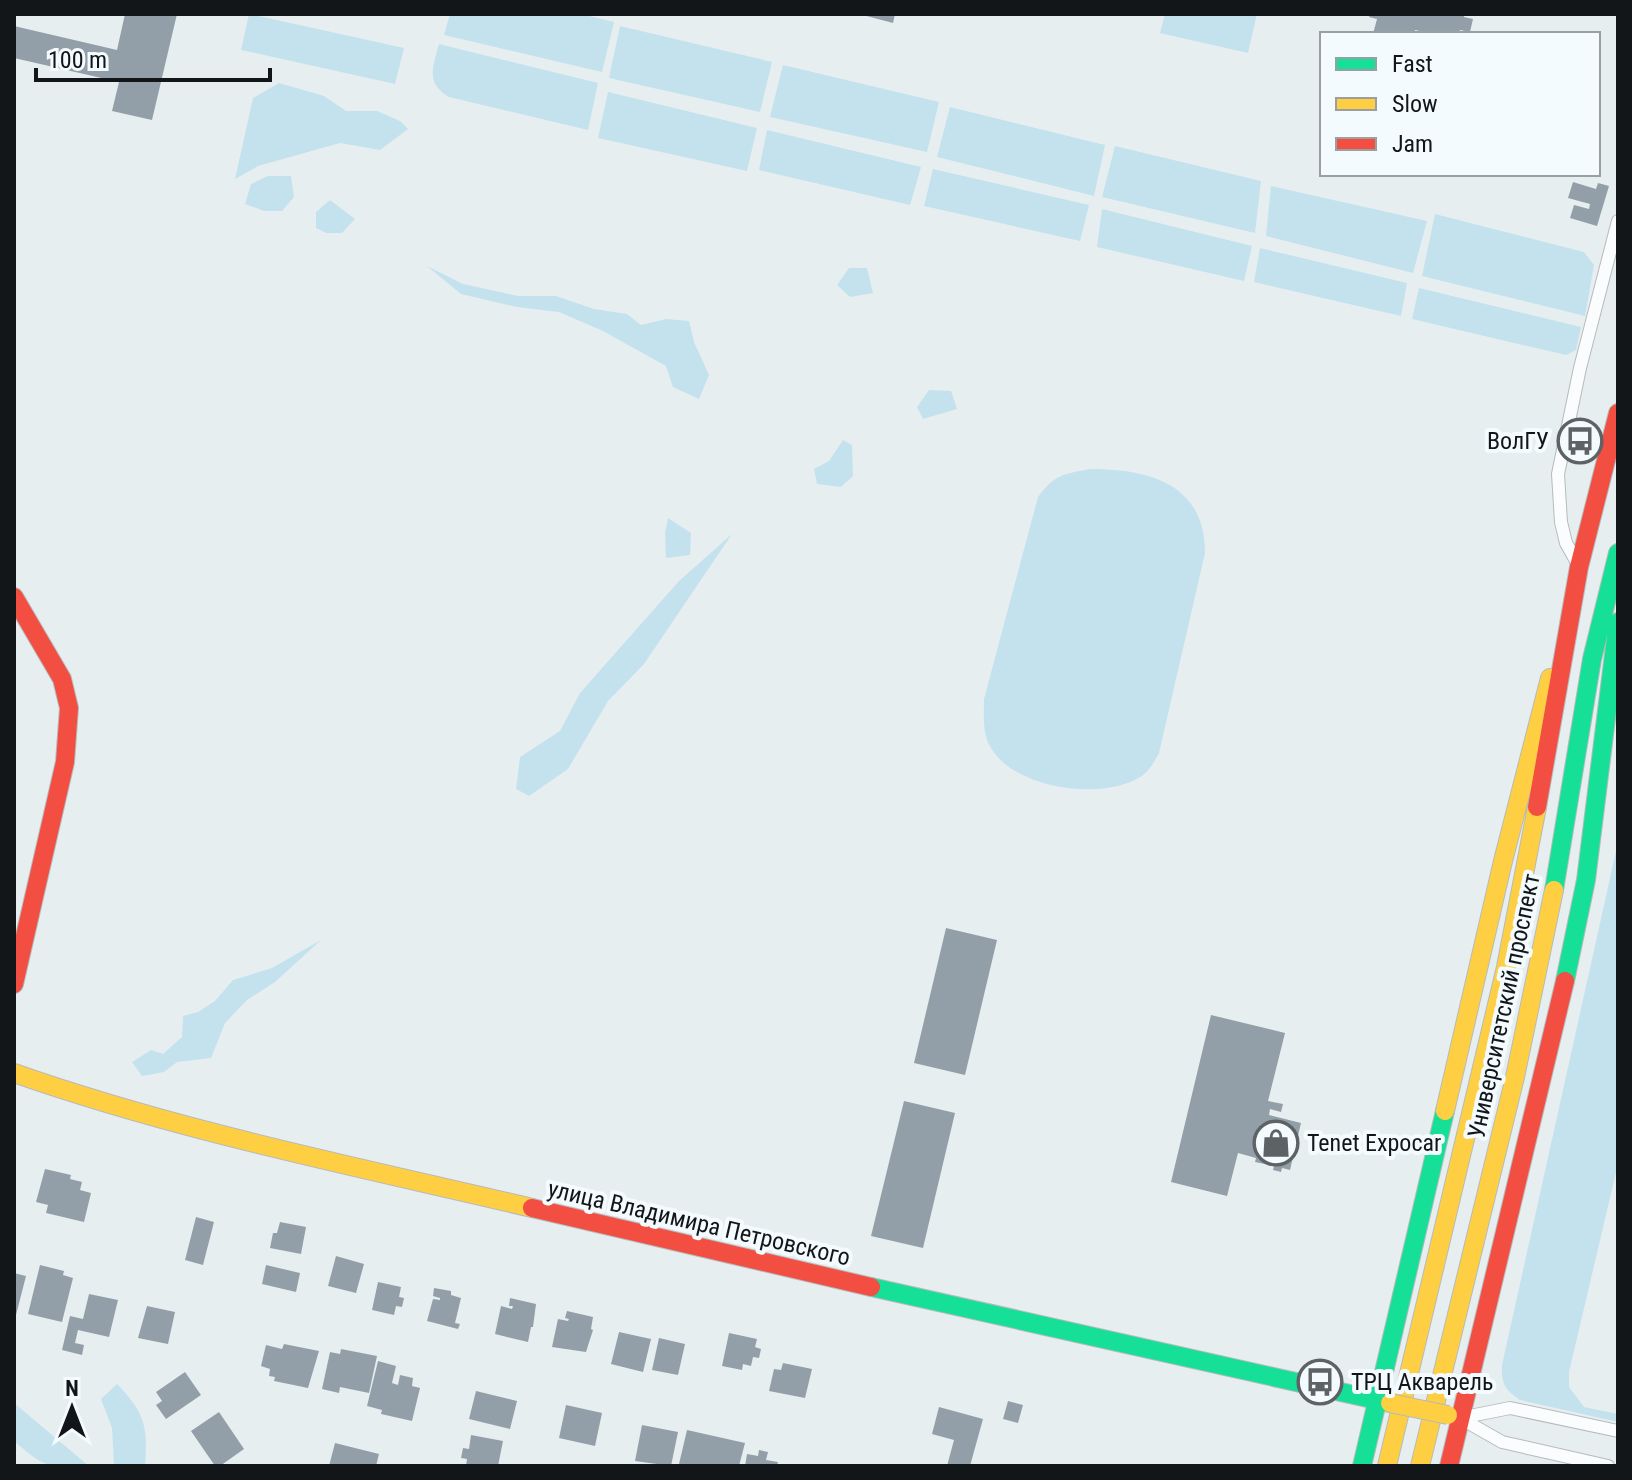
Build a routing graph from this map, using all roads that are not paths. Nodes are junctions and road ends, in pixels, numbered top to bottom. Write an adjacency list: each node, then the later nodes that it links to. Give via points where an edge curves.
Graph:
1 (1618, 221): 4 (street, via 1558,474 1561,522)
2 (1618, 413): 4 (main road, Университетский проспект)
3 (1618, 553): 14 (main road, Университетский проспект, via 1592,659 1558,872 1522,1048)
4 (1579, 567): 9 (main road, Университетский проспект, via 1503,861); 13 (main road, Университетский проспект, via 1506,967)
5 (14, 597): 7 (main road, via 62,679 69,726)
6 (1618, 622): 10 (main road, Университетский проспект, via 1586,880)
7 (14, 984)
8 (14, 1073): 9 (main road, улица Владимира Петровского, via 209,1132 972,1312)
9 (1384, 1402): 10 (main road, улица Владимира Петровского, bridge); 12 (main road, Университетский проспект)
10 (1454, 1416): 11 (street, via 1510,1408); 15 (main road, Университетский проспект); 16 (street, via 1502,1442)
11 (1618, 1431)
12 (1362, 1466)
13 (1387, 1466)
14 (1420, 1466)
15 (1449, 1466)
16 (1608, 1466)

